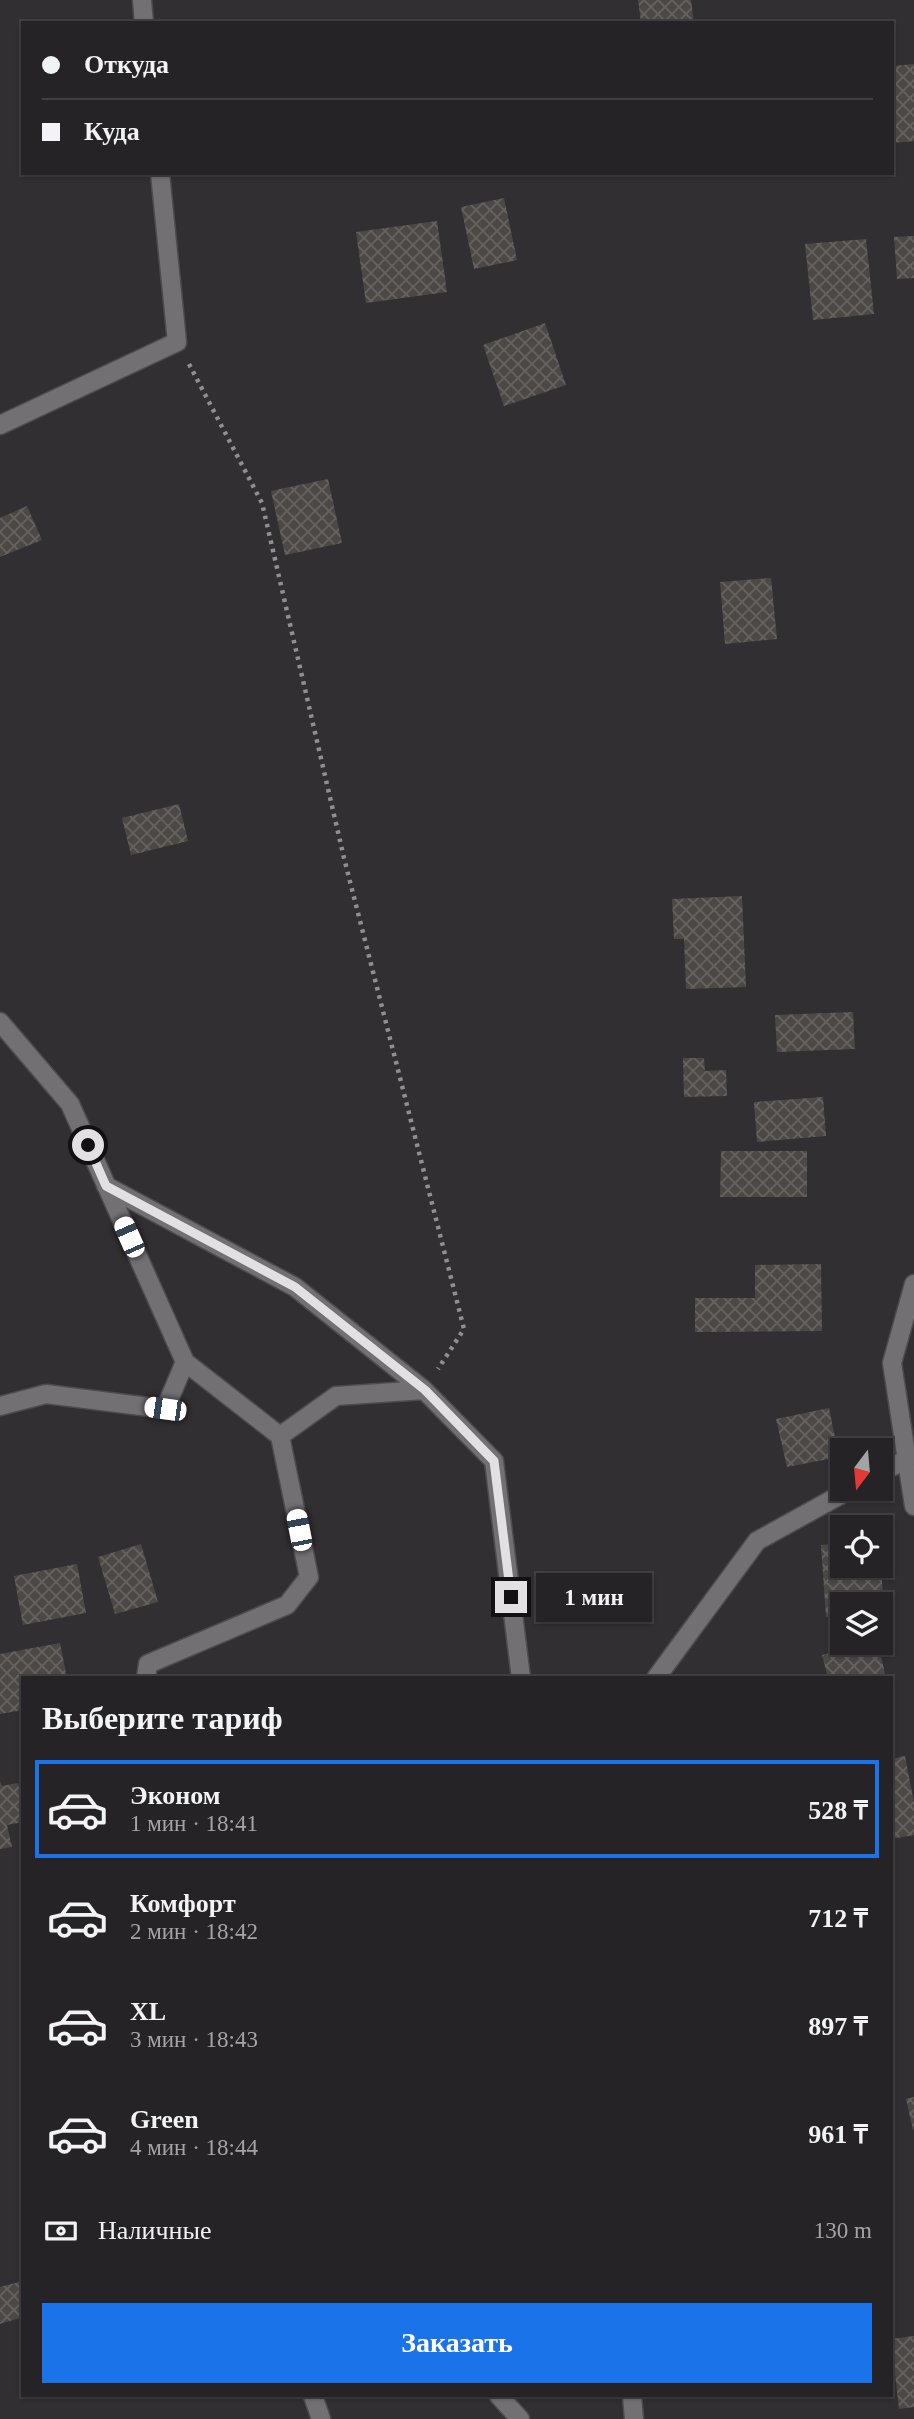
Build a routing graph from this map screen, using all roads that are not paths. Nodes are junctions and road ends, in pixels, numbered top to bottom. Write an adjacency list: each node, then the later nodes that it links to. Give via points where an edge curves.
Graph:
1 (142, 0): 2 (street)
2 (144, 21)
3 (160, 175): 4 (street, via 177,342)
4 (0, 425)
5 (0, 1022): 6 (street, via 69,1104)
6 (106, 1186): 8 (street); 9 (street, via 295,1287)
7 (914, 1284): 12 (street, via 892,1363)
8 (185, 1362): 10 (street, via 165,1409 46,1394); 11 (street)
9 (425, 1390): 11 (street, via 336,1396); 17 (street, via 494,1461)
10 (0, 1406)
11 (280, 1436): 16 (street, via 309,1577 287,1605 148,1664)
12 (907, 1459): 13 (street); 15 (street)
13 (893, 1466)
14 (830, 1501): 18 (street, via 757,1541)
15 (914, 1506)
16 (146, 1676)
17 (522, 1676)
18 (657, 1676)
19 (313, 2397): 22 (street)
20 (500, 2397): 23 (street)
21 (632, 2397): 24 (street)
22 (320, 2419)
23 (520, 2419)
24 (634, 2419)

